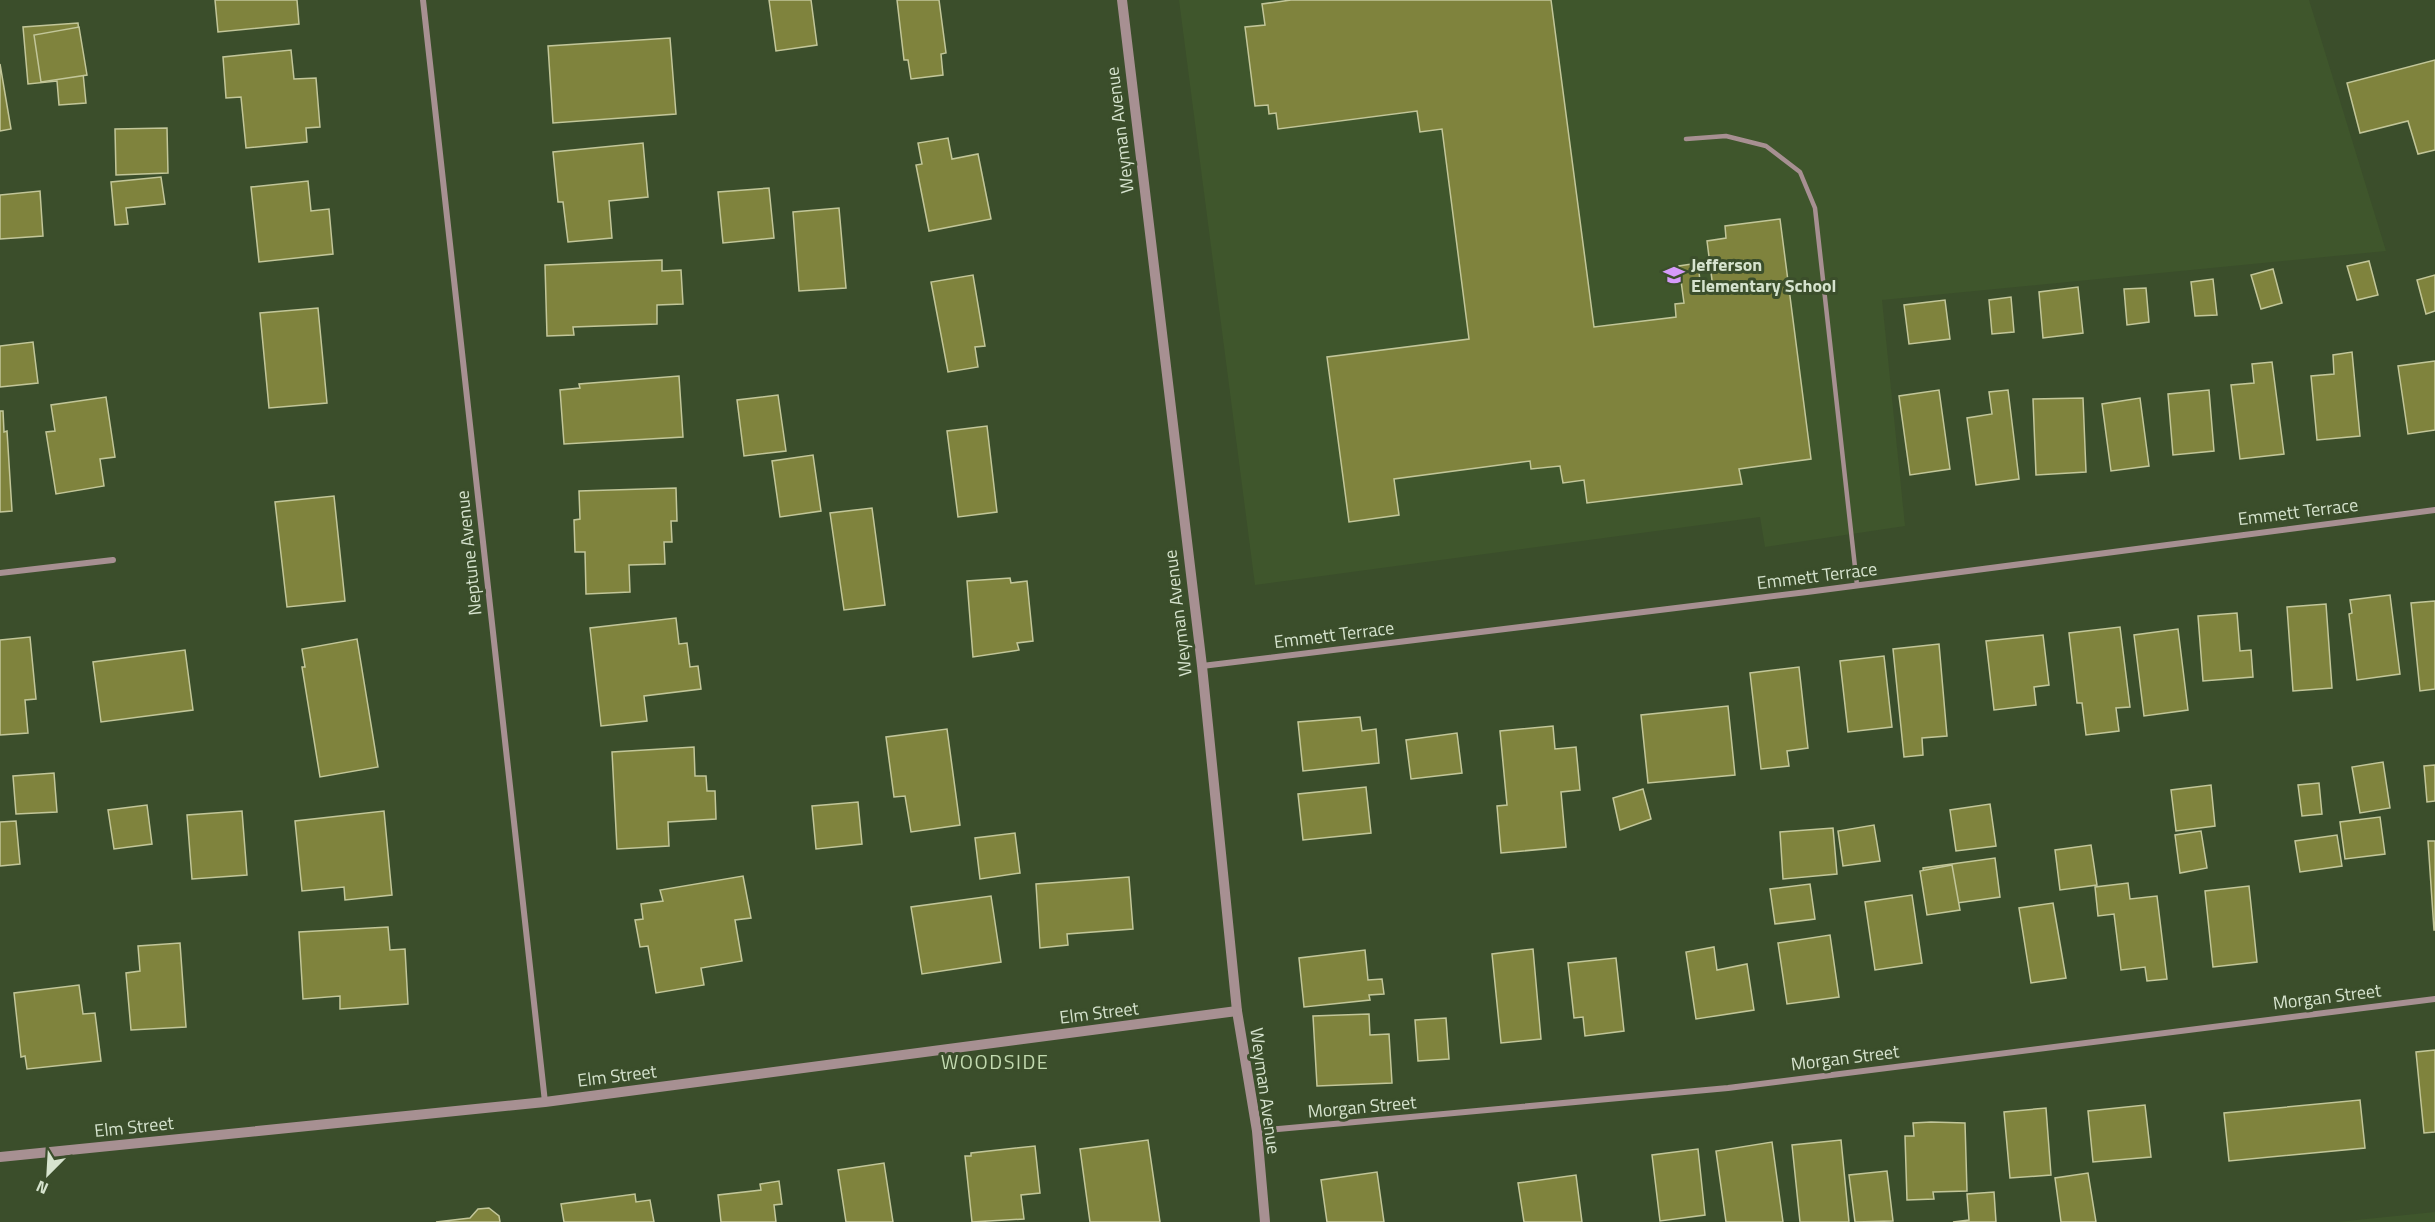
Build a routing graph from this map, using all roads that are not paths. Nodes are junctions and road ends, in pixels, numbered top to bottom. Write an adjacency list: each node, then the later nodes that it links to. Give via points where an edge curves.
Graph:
1 (423, 0): 11 (street, Neptune Avenue)
2 (1122, 0): 8 (street, Weyman Avenue)
3 (1686, 139): 7 (lane, via 1726,136 1766,146 1800,172 1815,208)
4 (2435, 510): 7 (street, Emmett Terrace)
5 (113, 560): 6 (street)
6 (0, 573)
7 (1857, 585): 8 (street, Emmett Terrace)
8 (1202, 666): 10 (street, Weyman Avenue)
9 (2435, 999): 12 (street, Morgan Street, via 1728,1088)
10 (1237, 1011): 11 (street, Elm Street); 12 (street, Weyman Avenue)
11 (545, 1102): 13 (street, Elm Street)
12 (1257, 1131): 14 (street, Weyman Avenue)
13 (0, 1157)
14 (1265, 1222)

